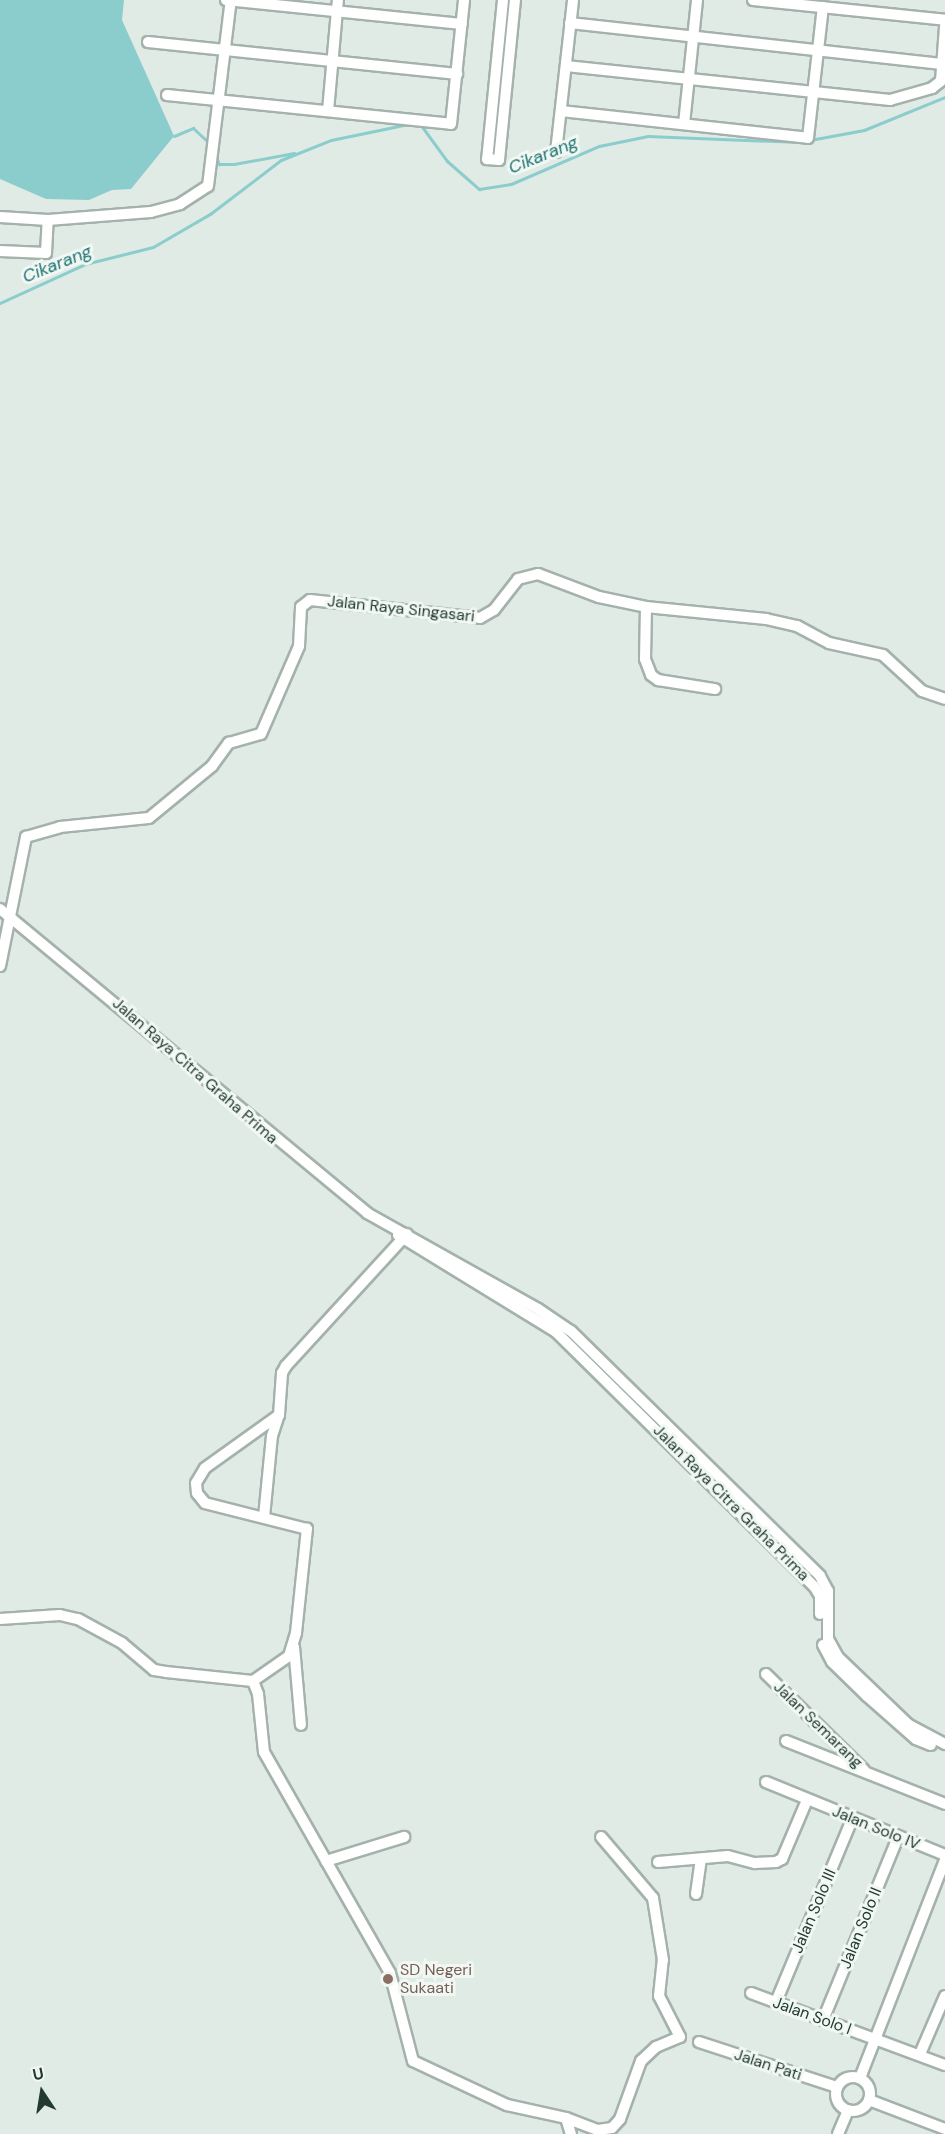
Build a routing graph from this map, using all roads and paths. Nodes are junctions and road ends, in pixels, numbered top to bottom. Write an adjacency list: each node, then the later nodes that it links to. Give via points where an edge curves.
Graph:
1 (225, 0): 2 (street)
2 (231, 0): 9 (street); 17 (street)
3 (464, 0): 13 (street)
4 (503, 0): 5 (street, via 487,159 499,160)
5 (515, 0)
6 (573, 0): 12 (street)
7 (697, 0): 15 (street)
8 (753, 0): 10 (street)
9 (337, 6): 13 (street); 19 (street)
10 (823, 7): 11 (street); 18 (street)
11 (945, 20)
12 (570, 23): 15 (street); 21 (street)
13 (462, 24): 22 (street)
14 (945, 26): 20 (street)
15 (693, 36): 18 (street); 23 (street)
16 (148, 42): 17 (street)
17 (226, 50): 19 (street); 26 (street)
18 (818, 50): 20 (street); 24 (street)
19 (332, 61): 22 (street); 27 (street)
20 (942, 64): 24 (street, via 940,81 932,88 890,100)
21 (566, 66): 23 (street); 28 (street)
22 (457, 74): 27 (street, via 451,124)
23 (689, 79): 24 (street); 29 (street)
24 (813, 92): 29 (street, via 808,138)
25 (167, 95): 26 (street)
26 (220, 100): 27 (street); 32 (street, via 213,170 208,186 196,196 151,212)
27 (328, 111)
28 (561, 111): 29 (street); 30 (street)
29 (684, 124)
30 (556, 152)
31 (0, 217): 32 (street)
32 (48, 220): 33 (street, via 46,253)
33 (0, 251)
34 (646, 607): 35 (street, via 645,659 651,675 658,680); 36 (street, Jalan Raya Singasari, via 766,619 797,626 829,643 883,656 916,687); 38 (street, Jalan Raya Singasari, via 599,597 538,574 518,579 494,610 480,618 305,602 300,612 299,646 261,734 229,743 212,766 149,818 60,827 26,837)
35 (715, 689)
36 (945, 699)
37 (0, 909): 38 (street, Jalan Raya Citra Graha Prima)
38 (11, 918): 39 (street); 40 (street, Jalan Raya Citra Graha Prima, via 324,1181)
39 (0, 966)
40 (405, 1238): 41 (street, via 286,1365); 43 (street, Jalan Raya Citra Graha Prima, via 536,1313 814,1586)
41 (279, 1414): 42 (street, via 272,1436); 42 (street, via 205,1468 196,1483 197,1493 205,1503)
42 (264, 1517): 45 (street, via 307,1528)
43 (823, 1615): 50 (street, Jalan Raya Citra Graha Prima, via 828,1639 838,1657 909,1725); 51 (street, Jalan Raya Citra Graha Prima, via 822,1643 832,1662 915,1739)
44 (0, 1619): 47 (street, via 60,1615 95,1626 123,1643 154,1670)
45 (294, 1647): 47 (street, via 289,1656); 48 (street)
46 (766, 1674): 52 (street, Jalan Semarang)
47 (253, 1681): 63 (street, via 264,1752)
48 (301, 1725)
49 (786, 1741): 52 (street, Jalan Semarang)
50 (945, 1744)
51 (945, 1750)
52 (872, 1776): 55 (street, Jalan Semarang)
53 (766, 1782): 54 (street, Jalan Solo IV)
54 (807, 1800): 56 (street, Jalan Solo IV); 61 (street, via 782,1859 764,1864 728,1856)
55 (945, 1804)
56 (852, 1819): 58 (street, Jalan Solo IV); 68 (street, Jalan Solo III)
57 (404, 1837): 63 (street)
58 (898, 1837): 60 (street, Jalan Solo IV); 69 (street, Jalan Solo II)
59 (602, 1838): 78 (street, via 653,1898 663,1960 659,1996 680,2037 656,2046 641,2061 620,2119 612,2128 598,2130)
60 (945, 1855)
61 (701, 1859): 64 (street); 65 (street)
62 (945, 1860): 70 (street)
63 (326, 1861): 78 (street, via 390,1973 413,2061 507,2105)
64 (658, 1863)
65 (696, 1894)
66 (751, 1993): 68 (street, Jalan Solo I)
67 (945, 1996): 72 (street)
68 (776, 2002): 69 (street, Jalan Solo I)
69 (823, 2020): 70 (street, Jalan Solo I)
70 (873, 2038): 72 (street, Jalan Solo I); 74 (street)
71 (699, 2042): 75 (street, Jalan Pati)
72 (920, 2054): 73 (street, Jalan Solo I)
73 (945, 2065)
74 (860, 2078): 75 (street, via 852,2077); 76 (street, via 871,2092)
75 (837, 2087): 77 (street, via 840,2105)
76 (869, 2100): 77 (street, via 864,2108); 79 (street)
77 (848, 2110): 81 (street)
78 (566, 2118): 80 (street)
79 (945, 2129)
80 (571, 2134)
81 (838, 2134)

